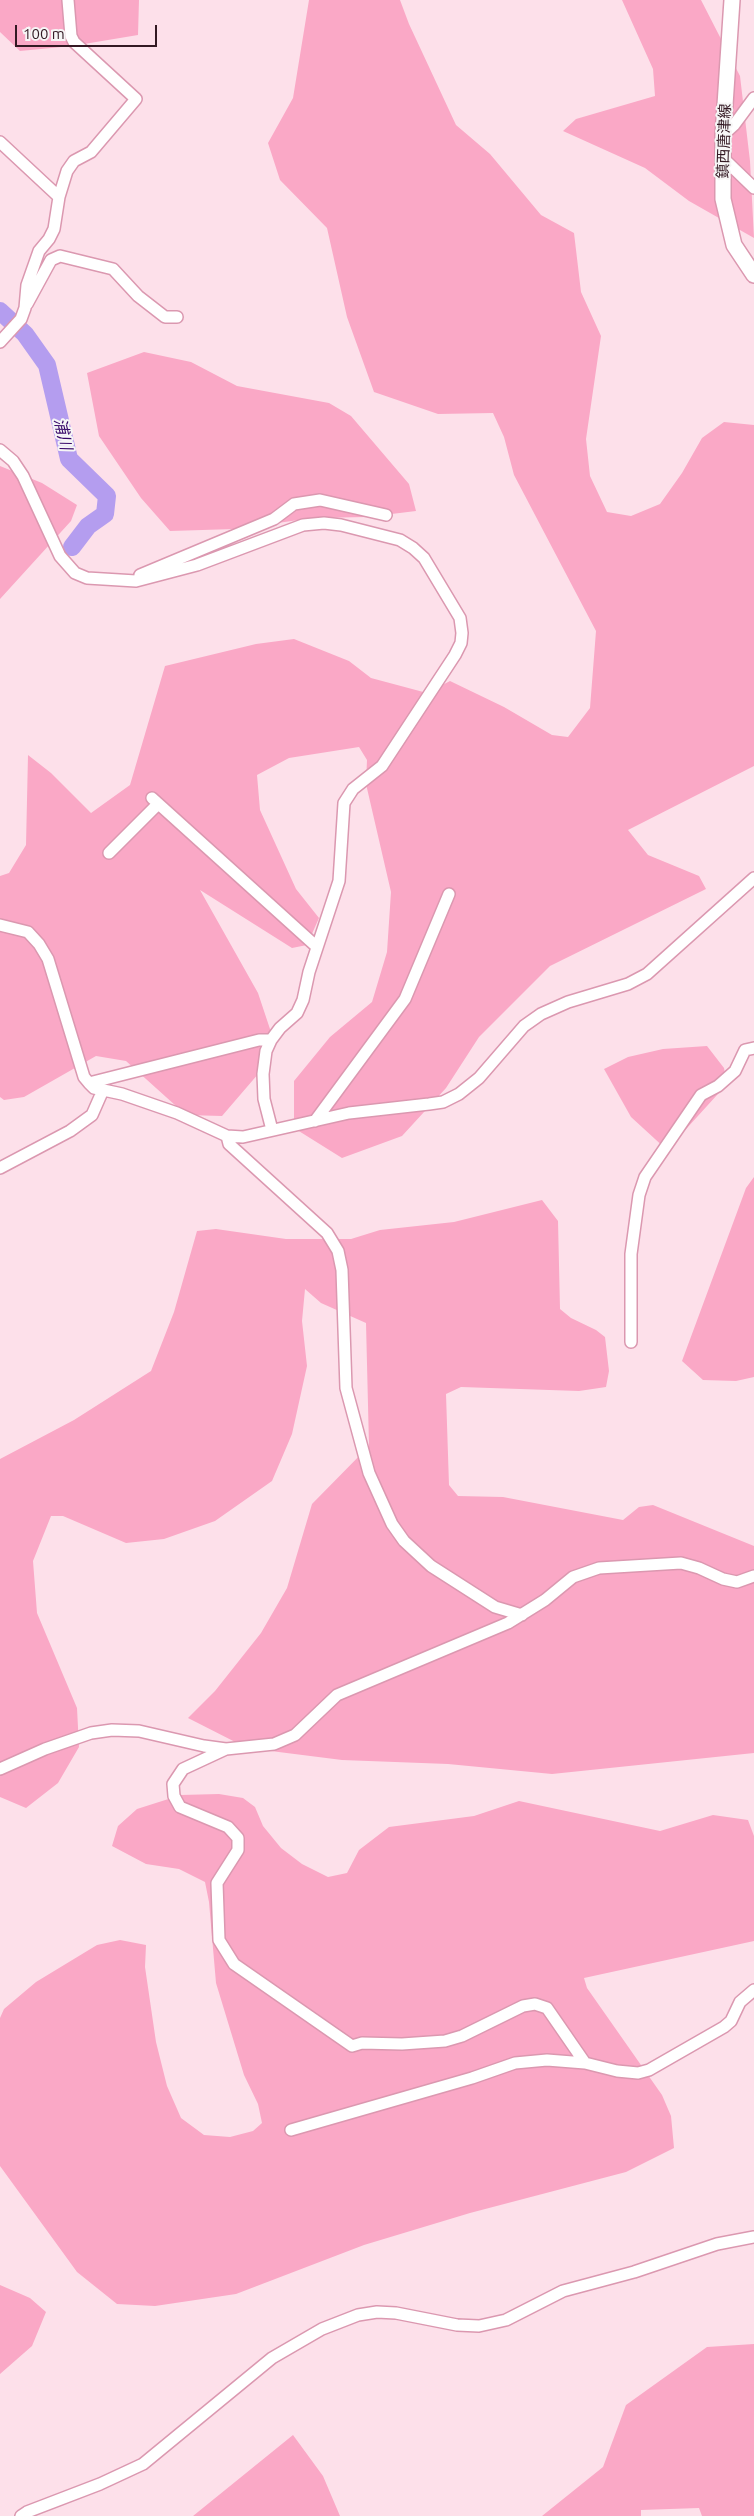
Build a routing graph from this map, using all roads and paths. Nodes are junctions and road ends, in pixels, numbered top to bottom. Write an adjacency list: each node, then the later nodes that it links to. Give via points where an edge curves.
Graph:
1 (68, 0): 8 (street, via 74,42 136,100 91,152 74,160)
2 (732, 0): 4 (main road, 鎮西唐津線)
3 (754, 98): 4 (street)
4 (723, 135): 6 (main road, 鎮西唐津線)
5 (0, 142): 8 (street)
6 (723, 158): 7 (street); 9 (main road, 鎮西唐津線, via 726,219 734,245)
7 (754, 188)
8 (59, 197): 10 (street, via 50,240 39,252 27,285)
9 (754, 275)
10 (25, 308): 11 (street, via 51,260 60,256 113,269 138,296 165,317); 12 (street, via 21,319)
11 (177, 317)
12 (0, 342)
13 (0, 450): 15 (street, via 13,461 22,476 68,567 87,578)
14 (386, 515): 15 (street, via 320,500 294,504 274,519 141,575)
15 (136, 581): 20 (street, via 197,565 303,525 324,523 400,540 413,548 424,558 460,618 462,638 455,655 382,766 353,789 344,803 339,881)
16 (109, 853): 20 (street, via 155,801)
17 (754, 878): 25 (street, via 647,974 628,984 568,1002 536,1018 502,1050 479,1078 459,1094 443,1102 382,1108)
18 (449, 894): 25 (street, via 405,999)
19 (0, 925): 23 (street, via 28,932 48,959)
20 (317, 947): 21 (street, via 304,1000 297,1013)
21 (271, 1040): 23 (street, via 259,1040); 26 (street, via 263,1074 264,1099)
22 (754, 1048): 29 (street, via 745,1050 735,1071 701,1095 645,1177 630,1254)
23 (88, 1083): 24 (street)
24 (103, 1090): 27 (street, via 177,1113); 28 (street, via 92,1115 70,1132)
25 (315, 1121): 26 (street)
26 (272, 1130): 27 (street, via 243,1137)
27 (227, 1136): 31 (street, via 229,1144 327,1233 338,1251 342,1270 346,1388 369,1473 392,1524 404,1541 431,1566 495,1607)
28 (0, 1168)
29 (631, 1342)
30 (754, 1576): 31 (street, via 736,1582 681,1564 599,1568 573,1577)
31 (522, 1615): 32 (street, via 337,1695 295,1735 274,1744)
32 (226, 1749): 33 (street, via 139,1731 112,1730 91,1733 45,1749); 35 (street, via 183,1769 173,1784 174,1796 180,1806 228,1827 238,1838 238,1850 217,1883 219,1940 234,1964 352,2046 445,2041 523,2006 535,2004 547,2008)
33 (0, 1769)
34 (754, 1990): 35 (street, via 740,2002 731,2021 724,2027 649,2070 638,2073 617,2071)
35 (585, 2063): 36 (street, via 547,2060 516,2063)
36 (291, 2130)
37 (754, 2237): 38 (street, via 717,2244 564,2291 506,2320 479,2326 396,2313 358,2315 322,2329 272,2358 143,2464)
38 (21, 2516)

